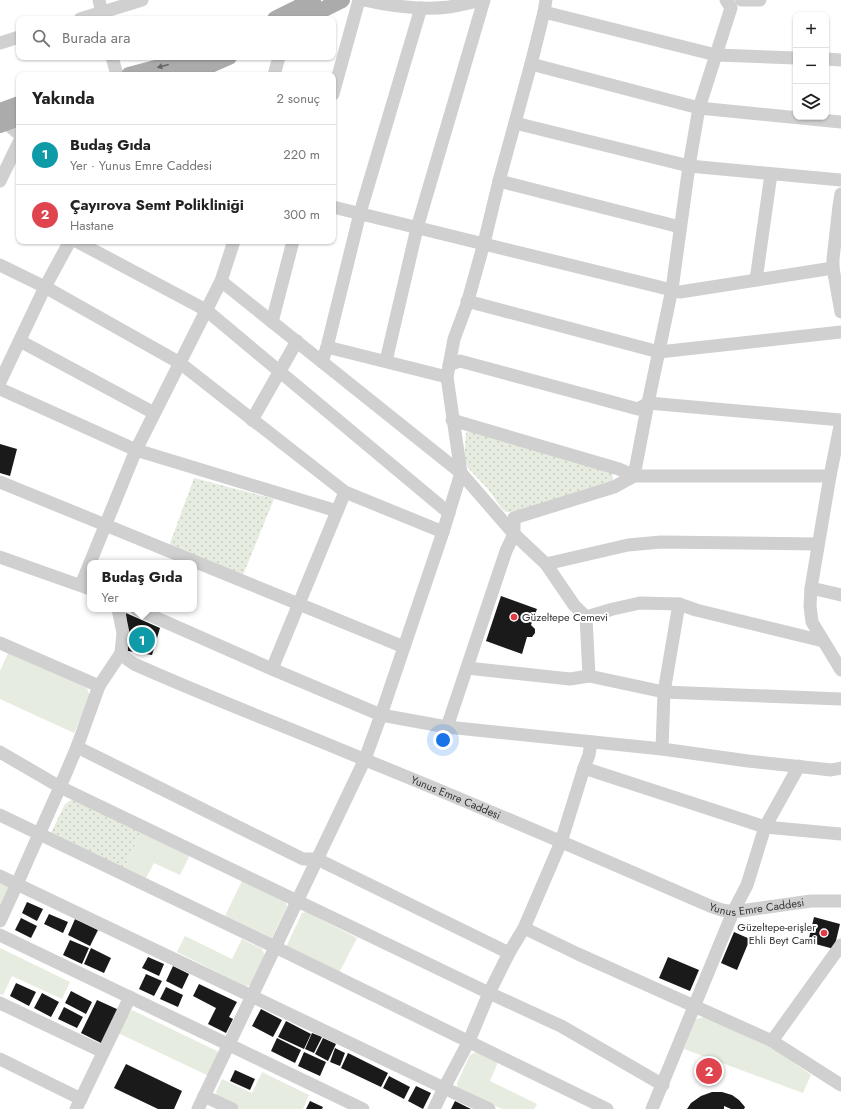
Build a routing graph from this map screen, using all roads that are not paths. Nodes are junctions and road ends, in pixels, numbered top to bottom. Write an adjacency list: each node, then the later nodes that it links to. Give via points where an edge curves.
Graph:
1 (142, 0): 12 (street)
2 (313, 0): 14 (main road)
3 (342, 0): 15 (main road)
4 (359, 0): 31 (street)
5 (364, 0): 11 (street)
6 (483, 0): 11 (street, via 448,7); 48 (street)
7 (726, 0): 18 (street, via 730,8)
8 (741, 0): 9 (street)
9 (760, 0)
10 (545, 6): 18 (street); 26 (street)
11 (421, 8): 46 (street)
12 (101, 11): 13 (street)
13 (88, 16)
14 (281, 16)
15 (310, 16)
16 (16, 39): 17 (street)
17 (0, 43)
18 (716, 55): 19 (street); 33 (street)
19 (793, 58)
20 (829, 59): 25 (street)
21 (113, 60): 27 (street)
22 (186, 60): 28 (main road, one-way to 28)
23 (222, 60): 29 (main road)
24 (278, 60): 30 (street)
25 (841, 60)
26 (531, 64): 33 (street); 36 (street)
27 (116, 72)
28 (140, 72)
29 (190, 72)
30 (275, 72)
31 (336, 83)
32 (16, 107): 34 (main road)
33 (699, 108): 35 (street); 39 (street)
34 (6, 119): 37 (street)
35 (841, 122)
36 (515, 123): 39 (street); 43 (street)
37 (16, 131)
38 (16, 148): 42 (street)
39 (689, 166): 40 (street); 47 (street)
40 (772, 174): 41 (street); 56 (street)
41 (841, 180)
42 (0, 181)
43 (499, 181): 47 (street); 49 (street)
44 (841, 194): 54 (street)
45 (336, 208): 46 (street)
46 (360, 213): 48 (street); 67 (street)
47 (680, 227): 59 (street)
48 (417, 228): 49 (street); 69 (street)
49 (484, 243): 59 (street); 60 (street)
50 (68, 244): 58 (street)
51 (82, 244): 61 (street)
52 (233, 244): 57 (street)
53 (292, 244): 63 (street)
54 (836, 264): 56 (street); 62 (street)
55 (0, 265): 58 (street)
56 (756, 280): 59 (street, via 680,292)
57 (221, 281): 61 (street); 63 (street)
58 (45, 287): 65 (street); 71 (street)
59 (672, 289): 68 (street)
60 (467, 301): 68 (street); 72 (street, via 454,339)
61 (206, 310): 71 (street); 73 (street)
62 (841, 312)
63 (272, 322): 66 (street)
64 (841, 332): 68 (street)
65 (20, 341): 74 (street); 77 (street)
66 (297, 342): 70 (street); 73 (street)
67 (327, 347): 69 (street); 70 (street)
68 (659, 352): 76 (street)
69 (386, 361): 72 (street)
70 (322, 362): 82 (street)
71 (180, 363): 77 (street); 78 (street)
72 (448, 371): 76 (street, via 460,360 638,409); 79 (street)
73 (280, 372): 78 (street); 88 (street)
74 (0, 382)
75 (0, 389): 81 (street)
76 (648, 403): 80 (street); 83 (street)
77 (154, 413): 81 (street)
78 (252, 420): 86 (street)
79 (452, 420): 82 (street); 83 (street)
80 (841, 421): 84 (street)
81 (136, 450): 87 (street); 89 (street)
82 (461, 472): 88 (street); 91 (street)
83 (634, 476): 84 (street); 91 (street, via 614,487 514,518)
84 (830, 476): 92 (street)
85 (0, 482): 89 (street)
86 (345, 492): 87 (street); 90 (street)
87 (337, 511): 101 (street)
88 (449, 513): 90 (street)
89 (105, 525): 94 (street); 95 (street)
90 (443, 532): 108 (street)
91 (514, 534): 97 (street); 110 (street)
92 (818, 544): 97 (street, via 661,542 628,545); 99 (street)
93 (0, 557): 98 (street)
94 (94, 560)
95 (191, 560)
96 (197, 562): 101 (street)
97 (546, 564): 105 (street, via 574,605)
98 (85, 587)
99 (811, 588): 100 (street); 106 (street, via 812,622)
100 (841, 595)
101 (299, 604): 108 (street); 111 (street)
102 (679, 604): 105 (street, via 640,602); 106 (street); 115 (street)
103 (119, 612): 109 (street, via 123,632)
104 (143, 612): 111 (street)
105 (586, 617): 113 (street)
106 (823, 641): 112 (street)
107 (0, 643): 114 (street)
108 (404, 646): 117 (street)
109 (121, 653): 114 (street); 123 (street, Yunus Emre Caddesi, via 127,660 192,689)
110 (467, 668): 113 (street, via 570,679); 118 (street)
111 (272, 669): 117 (street)
112 (841, 670)
113 (589, 676): 115 (street)
114 (99, 686): 120 (street)
115 (664, 692): 116 (street); 121 (street)
116 (841, 699)
117 (381, 715): 118 (street); 123 (street)
118 (447, 727): 119 (street)
119 (591, 742): 121 (street); 125 (street)
120 (77, 747): 127 (street); 133 (street, via 303,859)
121 (662, 749): 124 (street, via 748,762)
122 (0, 752): 127 (street)
123 (365, 759): 132 (street, Yunus Emre Caddesi); 133 (street)
124 (798, 766): 126 (street, via 831,770); 129 (street)
125 (584, 768): 129 (street); 132 (street)
126 (841, 768)
127 (60, 787): 130 (street); 136 (street)
128 (0, 815): 130 (street)
129 (765, 826): 131 (street); 138 (street, via 747,885)
130 (40, 834): 135 (street); 143 (street)
131 (841, 834)
132 (561, 842): 138 (street, Yunus Emre Caddesi, via 710,906); 140 (street)
133 (317, 859): 136 (street); 144 (street)
134 (0, 876): 135 (street)
135 (17, 884): 139 (street); 146 (street)
136 (297, 901): 143 (street); 145 (street)
137 (841, 901): 138 (street, Yunus Emre Caddesi, via 811,901)
138 (733, 912): 149 (street)
139 (0, 921)
140 (524, 928): 144 (street); 149 (street)
141 (0, 934): 147 (street)
142 (841, 945): 151 (street)
143 (275, 947): 146 (street); 150 (street)
144 (509, 953): 145 (street)
145 (489, 993): 150 (street); 155 (street, via 561,1026)
146 (252, 996): 152 (street); 157 (street)
147 (130, 997): 152 (street); 153 (street)
148 (0, 1002): 153 (street)
149 (695, 1006): 151 (street); 155 (street)
150 (469, 1041): 157 (street); 165 (street)
151 (772, 1041): 156 (street)
152 (228, 1044): 158 (street); 162 (street)
153 (104, 1052): 159 (street)
154 (0, 1059): 159 (street)
155 (663, 1085): 166 (street)
156 (841, 1085)
157 (444, 1088): 163 (street); 164 (street)
158 (204, 1096): 160 (street); 161 (street)
159 (78, 1104)
160 (198, 1109)
161 (232, 1109)
162 (363, 1109)
163 (434, 1109)
164 (489, 1109)
165 (607, 1109)
166 (652, 1109)

